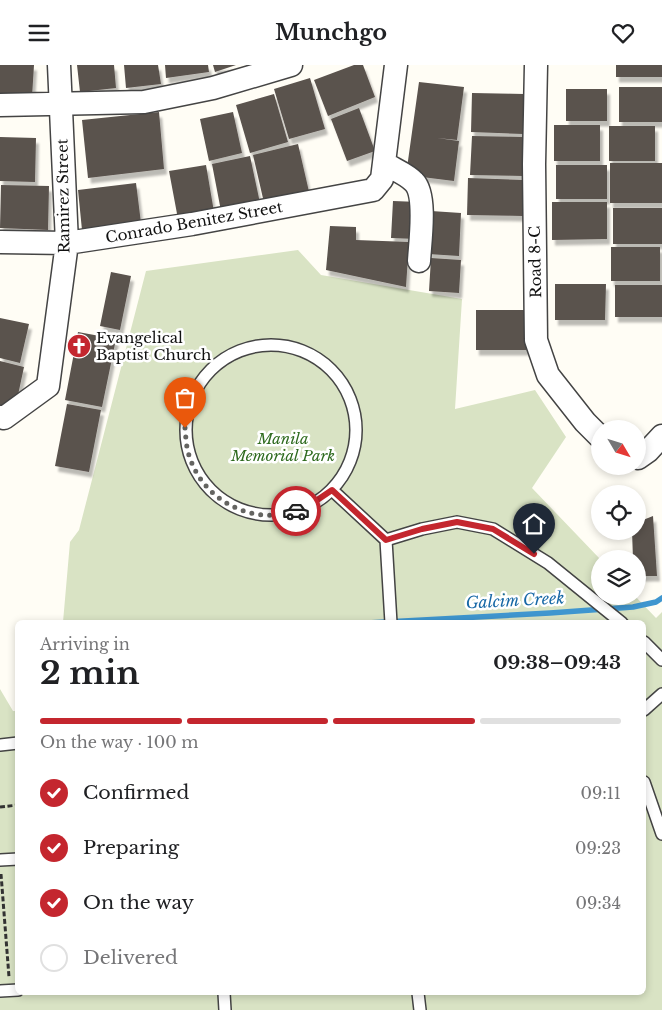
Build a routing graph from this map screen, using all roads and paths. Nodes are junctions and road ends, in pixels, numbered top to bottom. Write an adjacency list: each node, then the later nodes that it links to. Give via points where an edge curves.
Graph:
1 (59, 65): 6 (street, Ramirez Street)
2 (291, 65): 6 (street, via 213,88 144,102)
3 (396, 65): 7 (street)
4 (536, 65): 12 (street, Road 8-C, via 536,340 548,375)
5 (0, 105): 6 (street)
6 (60, 105): 9 (street, Ramirez Street)
7 (383, 171): 9 (street, Conrado Benitez Street, via 373,190); 10 (street, via 412,180 418,187 421,205)
8 (0, 242): 9 (street, Conrado Benitez Street)
9 (66, 243): 11 (street, Ramirez Street, via 48,386 4,418)
10 (419, 261)
11 (0, 417)
12 (591, 428)
13 (662, 436): 14 (street)
14 (646, 452)
15 (332, 490): 15 (lane, via 350,463 356,431 351,400 336,373 311,354 296,348 265,344 235,352 209,370 199,383 187,412 186,444 197,473 217,497 245,512 276,515 307,507); 16 (lane)
16 (386, 540): 17 (lane); 18 (lane, via 457,522 493,529 548,563)
17 (391, 620)
18 (618, 620)
19 (646, 644): 20 (lane)
20 (662, 659)
21 (662, 694): 22 (lane)
22 (646, 708)
23 (15, 743): 24 (lane)
24 (0, 745)
25 (646, 788): 28 (lane)
26 (15, 805): 27 (path)
27 (0, 807)
28 (662, 834)
29 (15, 859): 30 (lane)
30 (0, 861): 31 (path)
31 (9, 990)
32 (224, 995): 34 (lane)
33 (418, 995): 35 (lane)
34 (226, 1010)
35 (420, 1010)

